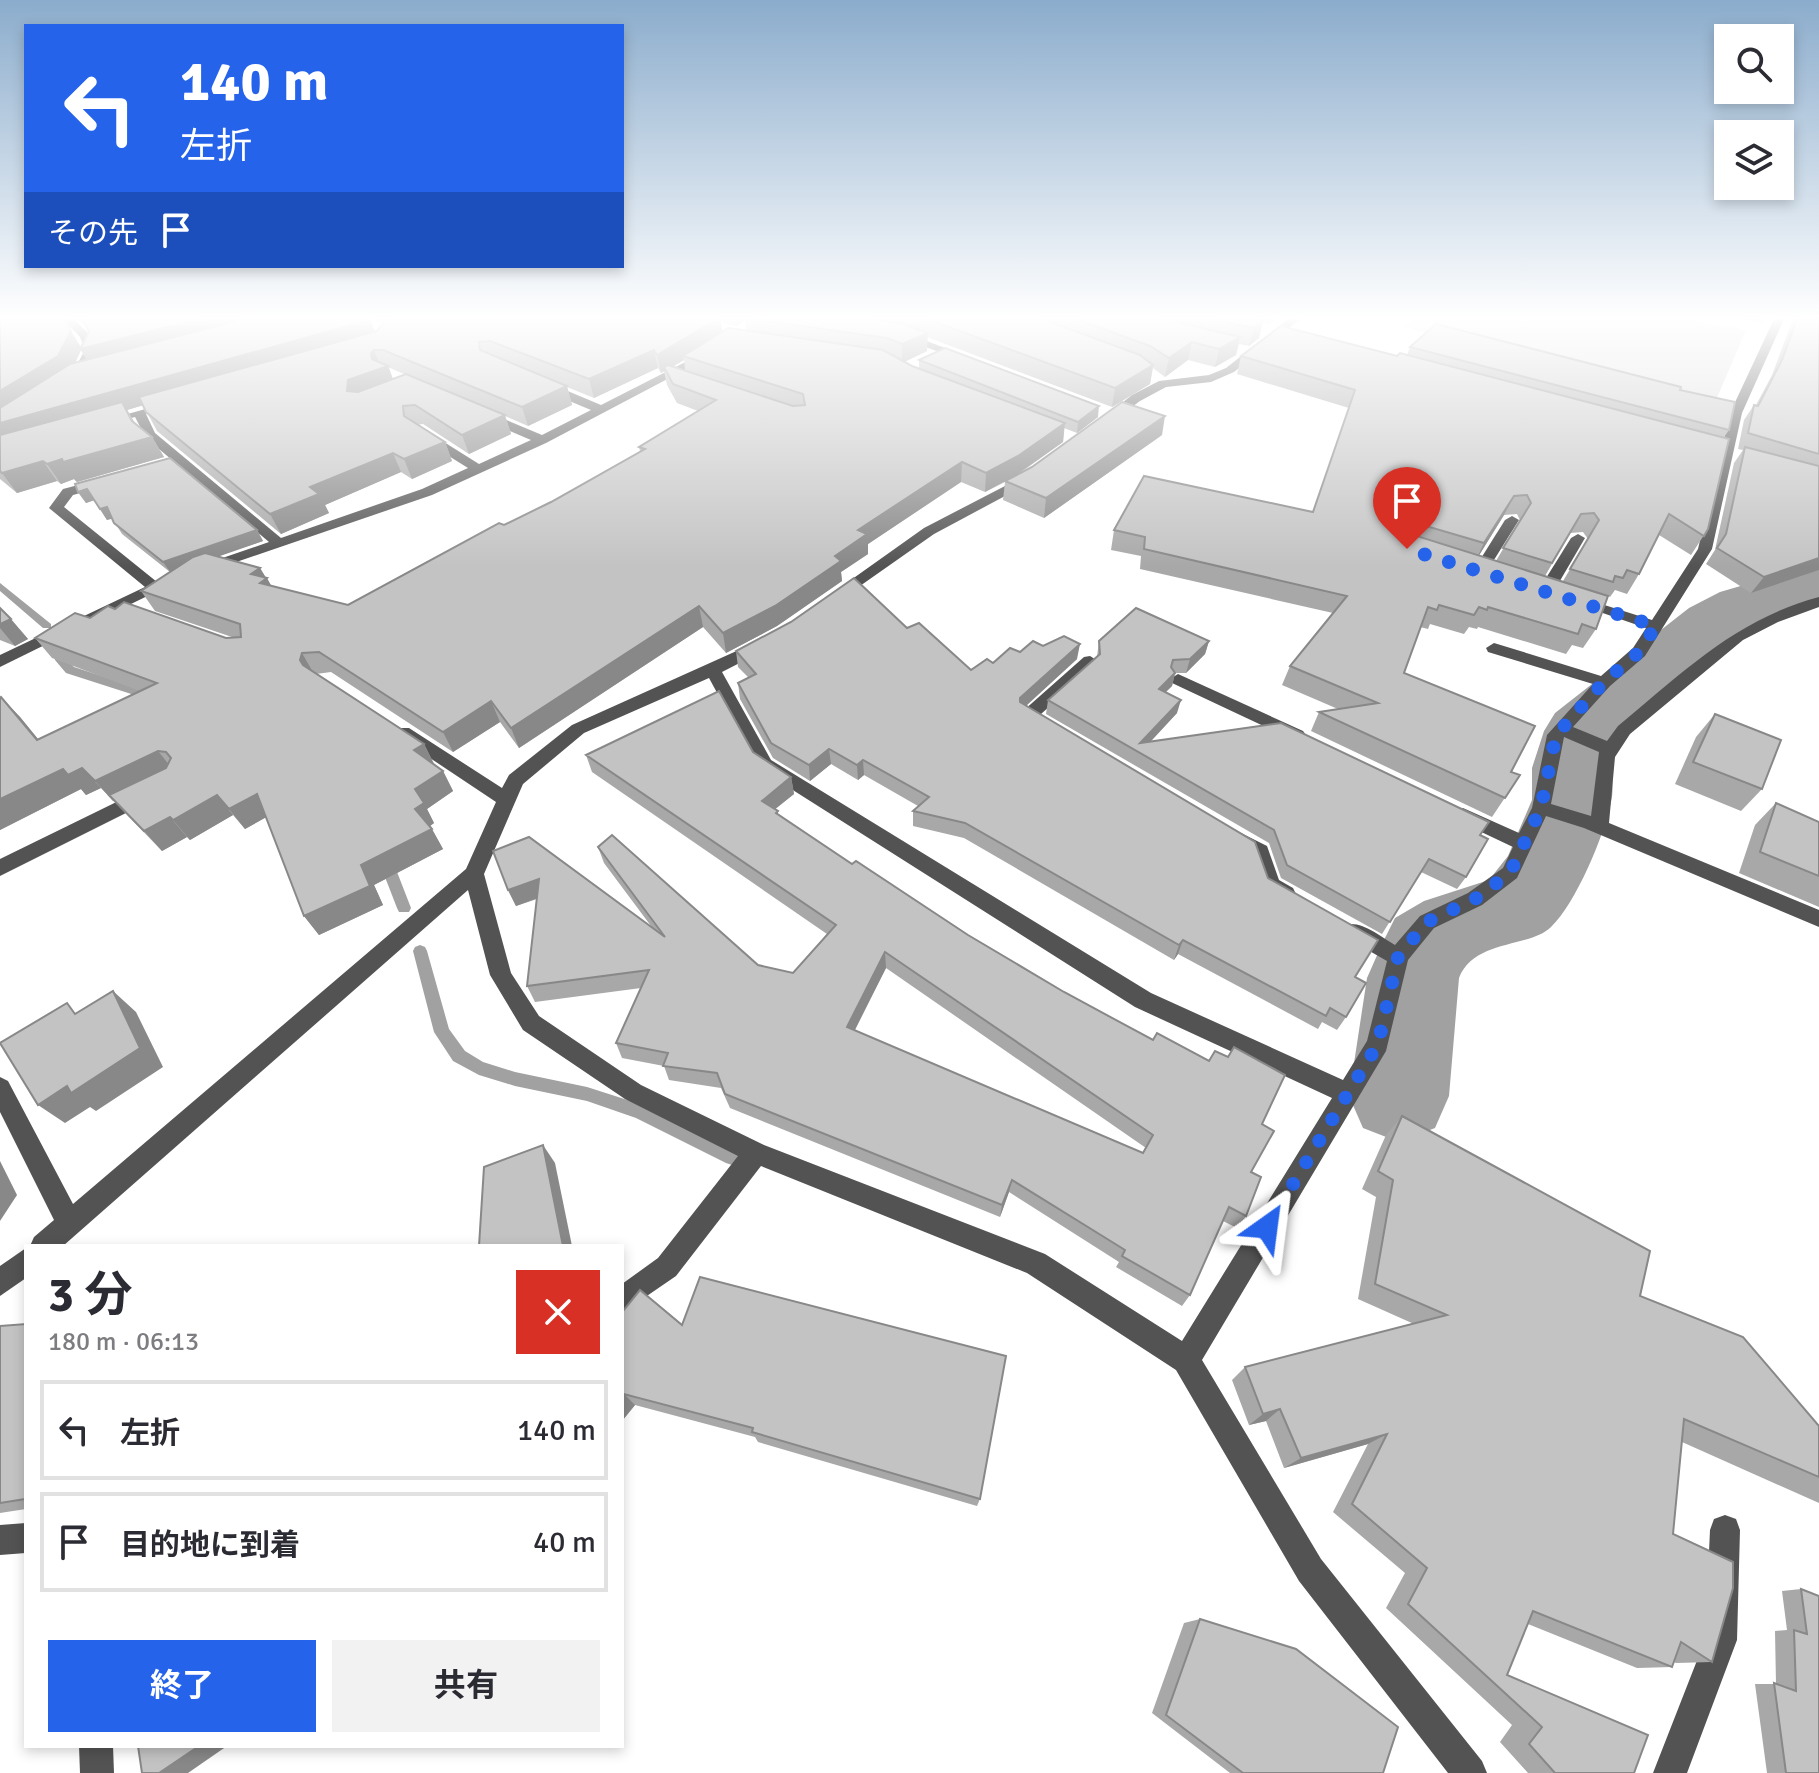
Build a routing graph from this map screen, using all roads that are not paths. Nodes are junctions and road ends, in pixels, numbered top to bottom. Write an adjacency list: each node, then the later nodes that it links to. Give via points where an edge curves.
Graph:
1 (178, 402): 8 (street)
2 (582, 402): 7 (street)
3 (622, 402): 7 (street)
4 (1130, 402): 9 (street)
5 (1741, 402): 25 (street, via 1705,549)
6 (471, 410): 12 (street)
7 (602, 410): 12 (street)
8 (139, 413): 10 (street); 18 (street, via 172,462)
9 (1105, 416)
10 (93, 426)
11 (417, 430): 13 (street)
12 (542, 440): 13 (street)
13 (478, 469): 18 (street)
14 (1034, 473): 22 (street, via 929,531)
15 (110, 480): 20 (street, via 68,492 56,508)
16 (1512, 520): 19 (street)
17 (1578, 538): 25 (street, via 1539,589)
18 (280, 544): 20 (street)
19 (1479, 571)
20 (154, 587): 23 (street)
21 (1819, 602): 37 (street, via 1737,637 1647,710)
22 (824, 605)
23 (118, 607): 24 (street); 29 (street)
24 (146, 617)
25 (1656, 626): 32 (street, via 1639,652)
26 (773, 639): 30 (street)
27 (1494, 648): 32 (street)
28 (1090, 661): 35 (street, via 1029,715)
29 (0, 662)
30 (713, 670): 39 (street, via 578,729 515,780); 52 (street, via 764,764 1143,1000)
31 (1178, 679): 36 (street)
32 (1604, 682): 34 (street)
33 (388, 723): 39 (street)
34 (1563, 730): 37 (street); 40 (street, via 1556,735)
35 (1056, 731)
36 (1307, 743)
37 (1609, 749): 43 (street)
38 (162, 787): 45 (street)
39 (506, 800): 46 (street)
40 (1541, 808): 43 (street); 44 (street)
41 (1451, 810): 44 (street)
42 (1219, 827): 47 (street, via 1260,851 1270,885)
43 (1599, 827): 48 (street)
44 (1523, 843): 50 (street, via 1510,873 1475,899 1427,922)
45 (0, 868)
46 (474, 874): 53 (street, via 501,975 531,1023 633,1092); 54 (street)
47 (1308, 906)
48 (1819, 919)
49 (1334, 921): 50 (street)
50 (1398, 957): 52 (street, via 1378,1044)
51 (0, 1088): 54 (street)
52 (1349, 1094): 59 (street)
53 (756, 1153): 58 (street, via 667,1267); 59 (street, via 1036,1263)
54 (69, 1223): 55 (street)
55 (45, 1244)
56 (24, 1263): 57 (street)
57 (0, 1283)
58 (624, 1299)
59 (1186, 1360): 65 (street, via 1310,1570)
60 (1725, 1530): 66 (street, via 1721,1640)
61 (24, 1538): 62 (street)
62 (0, 1540)
63 (96, 1748): 64 (street)
64 (97, 1773)
65 (1470, 1773)
66 (1670, 1773)

